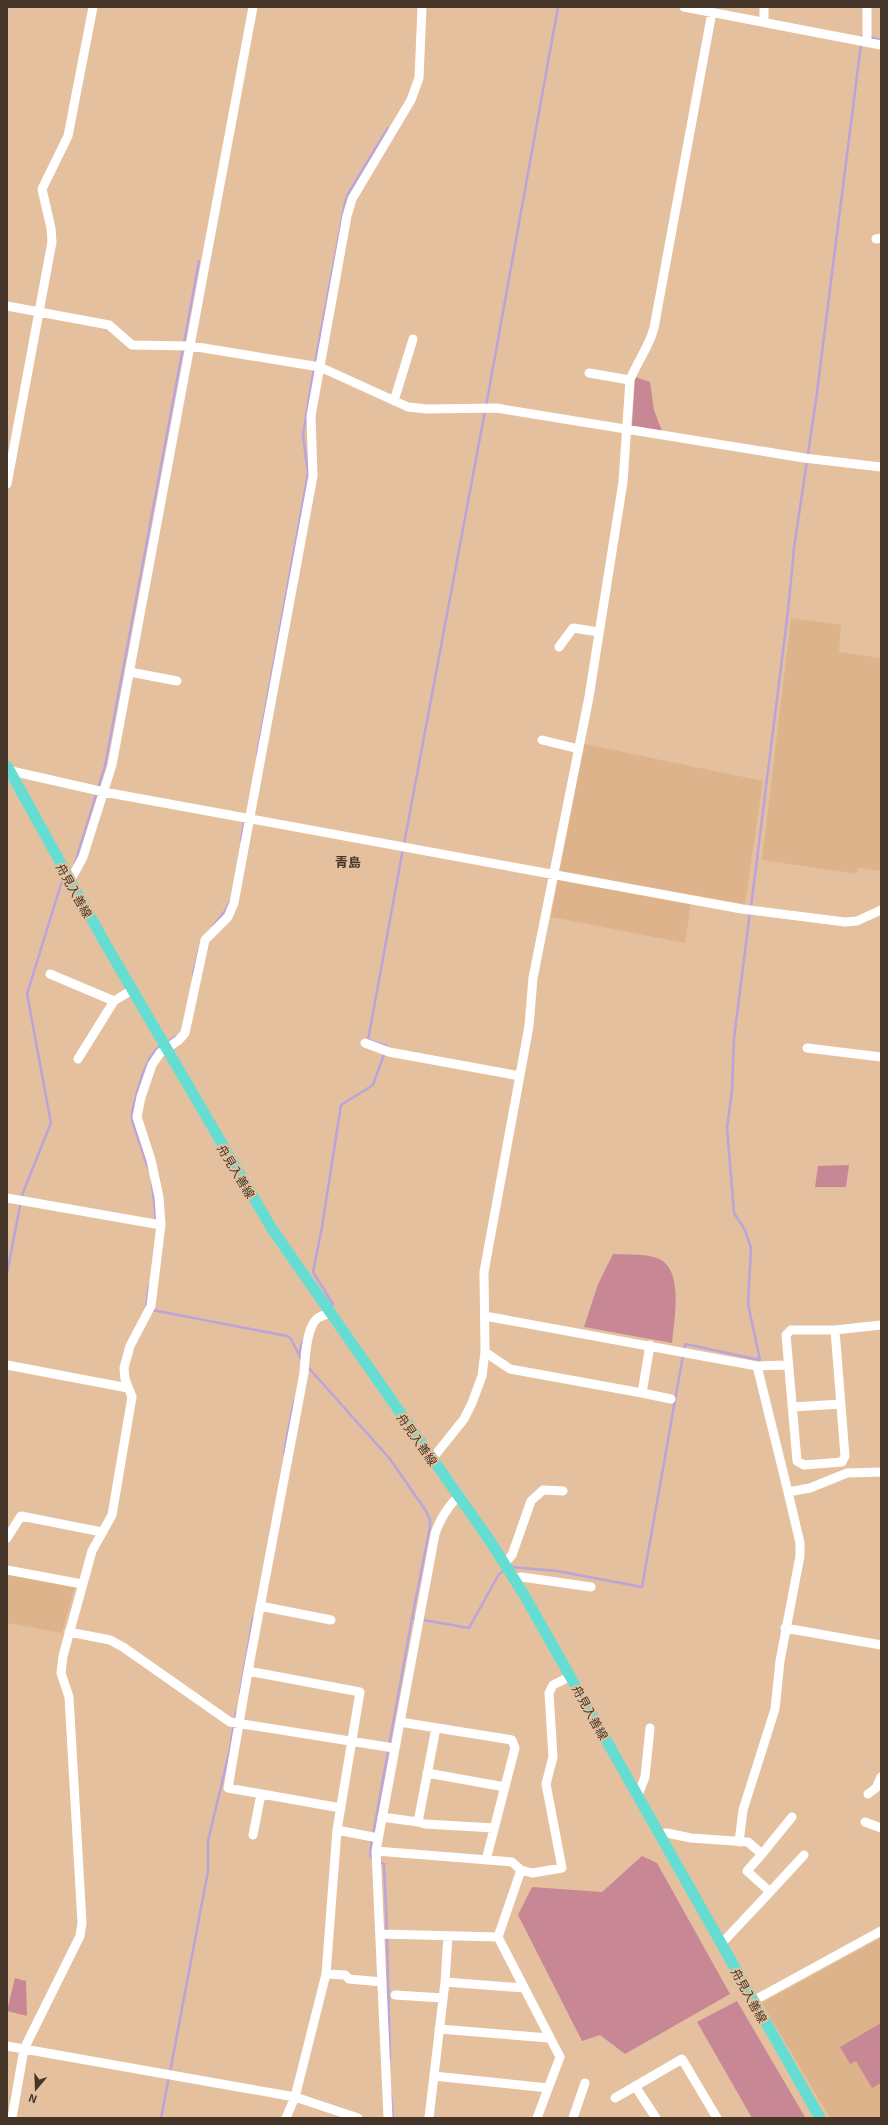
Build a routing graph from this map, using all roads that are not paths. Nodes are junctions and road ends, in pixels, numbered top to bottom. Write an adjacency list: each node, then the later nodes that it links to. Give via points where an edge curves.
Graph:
1 (93, 7): 12 (street, via 68,136 42,189 52,242)
2 (253, 7): 14 (street)
3 (422, 7): 15 (street, via 419,78 411,100 352,199)
4 (684, 7): 7 (street)
5 (764, 7): 8 (street)
6 (867, 7): 9 (street)
7 (712, 12): 8 (street); 17 (street, via 654,328 650,343 634,368)
8 (764, 22): 9 (street)
9 (867, 42): 10 (street)
10 (881, 45)
11 (7, 306): 12 (street)
12 (39, 312): 14 (street, via 109,325 132,345); 21 (street)
13 (413, 340): 18 (street)
14 (191, 346): 15 (street); 24 (street)
15 (320, 367): 18 (street); 30 (street, via 311,416 313,476)
16 (589, 373): 17 (street)
17 (630, 380): 19 (street)
18 (394, 401): 19 (street, via 408,407 426,409 496,408)
19 (627, 429): 20 (street, via 804,458); 22 (street, via 623,482)
20 (881, 467)
21 (7, 484)
22 (599, 632): 23 (street, via 573,628); 27 (street)
23 (559, 647)
24 (130, 672): 25 (street); 29 (street, via 112,765)
25 (177, 681)
26 (542, 740): 27 (street)
27 (579, 749): 31 (street)
28 (8, 768): 29 (street); 32 (main road, 舟見入善線)
29 (104, 792): 30 (street); 32 (street, via 83,857)
30 (250, 818): 31 (street); 39 (street, via 234,903 228,917 205,940 185,1033)
31 (554, 875): 33 (street, via 742,909 845,922 856,921); 42 (street, via 533,978 529,1026)
32 (70, 881): 35 (main road, 舟見入善線)
33 (881, 910)
34 (50, 974): 36 (street)
35 (132, 990): 36 (street); 39 (main road, 舟見入善線)
36 (114, 1001): 41 (street)
37 (365, 1043): 42 (street, via 389,1052)
38 (806, 1048): 40 (street)
39 (167, 1049): 44 (street, via 160,1053 152,1065 137,1117 151,1160 159,1197); 45 (main road, 舟見入善線, via 268,1223)
40 (881, 1057)
41 (78, 1059)
42 (520, 1076): 46 (street, via 484,1272)
43 (7, 1198): 44 (street)
44 (161, 1226): 54 (street, via 151,1306 130,1346 124,1368)
45 (330, 1313): 59 (main road, 舟見入善線); 71 (street, via 317,1318 311,1327)
46 (485, 1316): 49 (street); 50 (street)
47 (881, 1325): 48 (street)
48 (835, 1330): 52 (street, via 791,1330 786,1334); 57 (street)
49 (650, 1345): 53 (street); 55 (street)
50 (485, 1352): 55 (street, via 510,1369); 59 (street, via 482,1376 472,1403 464,1419)
51 (7, 1365): 54 (street)
52 (788, 1365): 53 (street); 58 (street)
53 (757, 1366): 62 (street)
54 (128, 1388): 64 (street, via 132,1397 112,1515)
55 (642, 1393): 56 (street)
56 (672, 1399)
57 (841, 1404): 58 (street); 58 (street, via 845,1456 842,1462 804,1465 797,1461)
58 (792, 1407)
59 (432, 1459): 63 (main road, 舟見入善線)
60 (881, 1472): 62 (street, via 847,1473 810,1488)
61 (563, 1491): 66 (street, via 543,1490 531,1501 512,1555)
62 (788, 1492): 73 (street, via 800,1543 795,1586)
63 (459, 1496): 66 (main road, 舟見入善線); 78 (street, via 440,1519 435,1534)
64 (102, 1532): 65 (street, via 21,1516); 69 (street, via 92,1551)
65 (7, 1538)
66 (505, 1563): 68 (main road, 舟見入善線)
67 (7, 1570): 69 (street)
68 (514, 1578): 70 (street); 77 (main road, 舟見入善線)
69 (82, 1584): 74 (street)
70 (591, 1587)
71 (260, 1606): 72 (street); 76 (street)
72 (331, 1620)
73 (785, 1628): 75 (street); 101 (street, via 775,1709 743,1810)
74 (69, 1632): 79 (street, via 110,1640 124,1647 230,1722); 123 (street, via 61,1673 69,1697 82,1923 80,1936)
75 (881, 1645)
76 (248, 1671): 79 (street); 82 (street, via 360,1692)
77 (571, 1676): 89 (main road, 舟見入善線); 106 (street, via 553,1685 548,1693 553,1757 546,1784 562,1868 532,1873)
78 (400, 1722): 80 (street); 83 (street)
79 (239, 1724): 82 (street); 87 (street, via 228,1788)
80 (436, 1728): 84 (street); 86 (street, via 512,1740 515,1748)
81 (650, 1728): 89 (street, via 645,1777)
82 (352, 1742): 83 (street); 90 (street)
83 (394, 1748): 91 (street)
84 (427, 1773): 86 (street); 93 (street)
85 (881, 1778): 88 (street, via 876,1788)
86 (505, 1787): 95 (street)
87 (261, 1794): 90 (street); 99 (street)
88 (868, 1794)
89 (638, 1795): 98 (main road, 舟見入善線)
90 (341, 1808): 97 (street)
91 (382, 1817): 93 (street); 100 (street)
92 (792, 1817): 103 (street)
93 (418, 1822): 95 (street)
94 (865, 1822): 96 (street)
95 (494, 1828): 105 (street)
96 (881, 1828)
97 (337, 1830): 100 (street); 113 (street)
98 (659, 1834): 101 (street); 112 (main road, 舟見入善線)
99 (253, 1835)
100 (378, 1838): 102 (street)
101 (739, 1842): 103 (street, via 748,1842)
102 (376, 1851): 105 (street); 109 (street)
103 (762, 1854): 107 (street, via 747,1871)
104 (804, 1855): 107 (street)
105 (486, 1860): 106 (street, via 512,1862)
106 (521, 1870): 111 (street)
107 (770, 1892): 112 (street)
108 (881, 1931): 119 (street)
109 (380, 1934): 110 (street); 114 (street)
110 (448, 1936): 111 (street); 115 (street)
111 (498, 1937): 116 (street)
112 (721, 1944): 119 (main road, 舟見入善線)
113 (326, 1974): 114 (street); 128 (street)
114 (382, 1982): 133 (street)
115 (445, 1982): 116 (street); 118 (street)
116 (524, 1988): 121 (street)
117 (395, 1995): 118 (street)
118 (443, 1998): 120 (street)
119 (753, 2001): 139 (main road, 舟見入善線)
120 (439, 2029): 121 (street); 124 (street)
121 (548, 2038): 127 (street, via 560,2057)
122 (7, 2046): 123 (street)
123 (24, 2049): 128 (street); 130 (street)
124 (434, 2076): 127 (street); 134 (street)
125 (585, 2083): 136 (street)
126 (635, 2086): 129 (street); 137 (street); 138 (street, via 682,2059)
127 (548, 2088): 135 (street)
128 (295, 2097): 131 (street); 132 (street)
129 (615, 2098)
130 (10, 2115)
131 (286, 2118)
132 (358, 2118)
133 (388, 2118)
134 (429, 2118)
135 (538, 2118)
136 (573, 2118)
137 (656, 2118)
138 (717, 2118)
139 (819, 2118)

